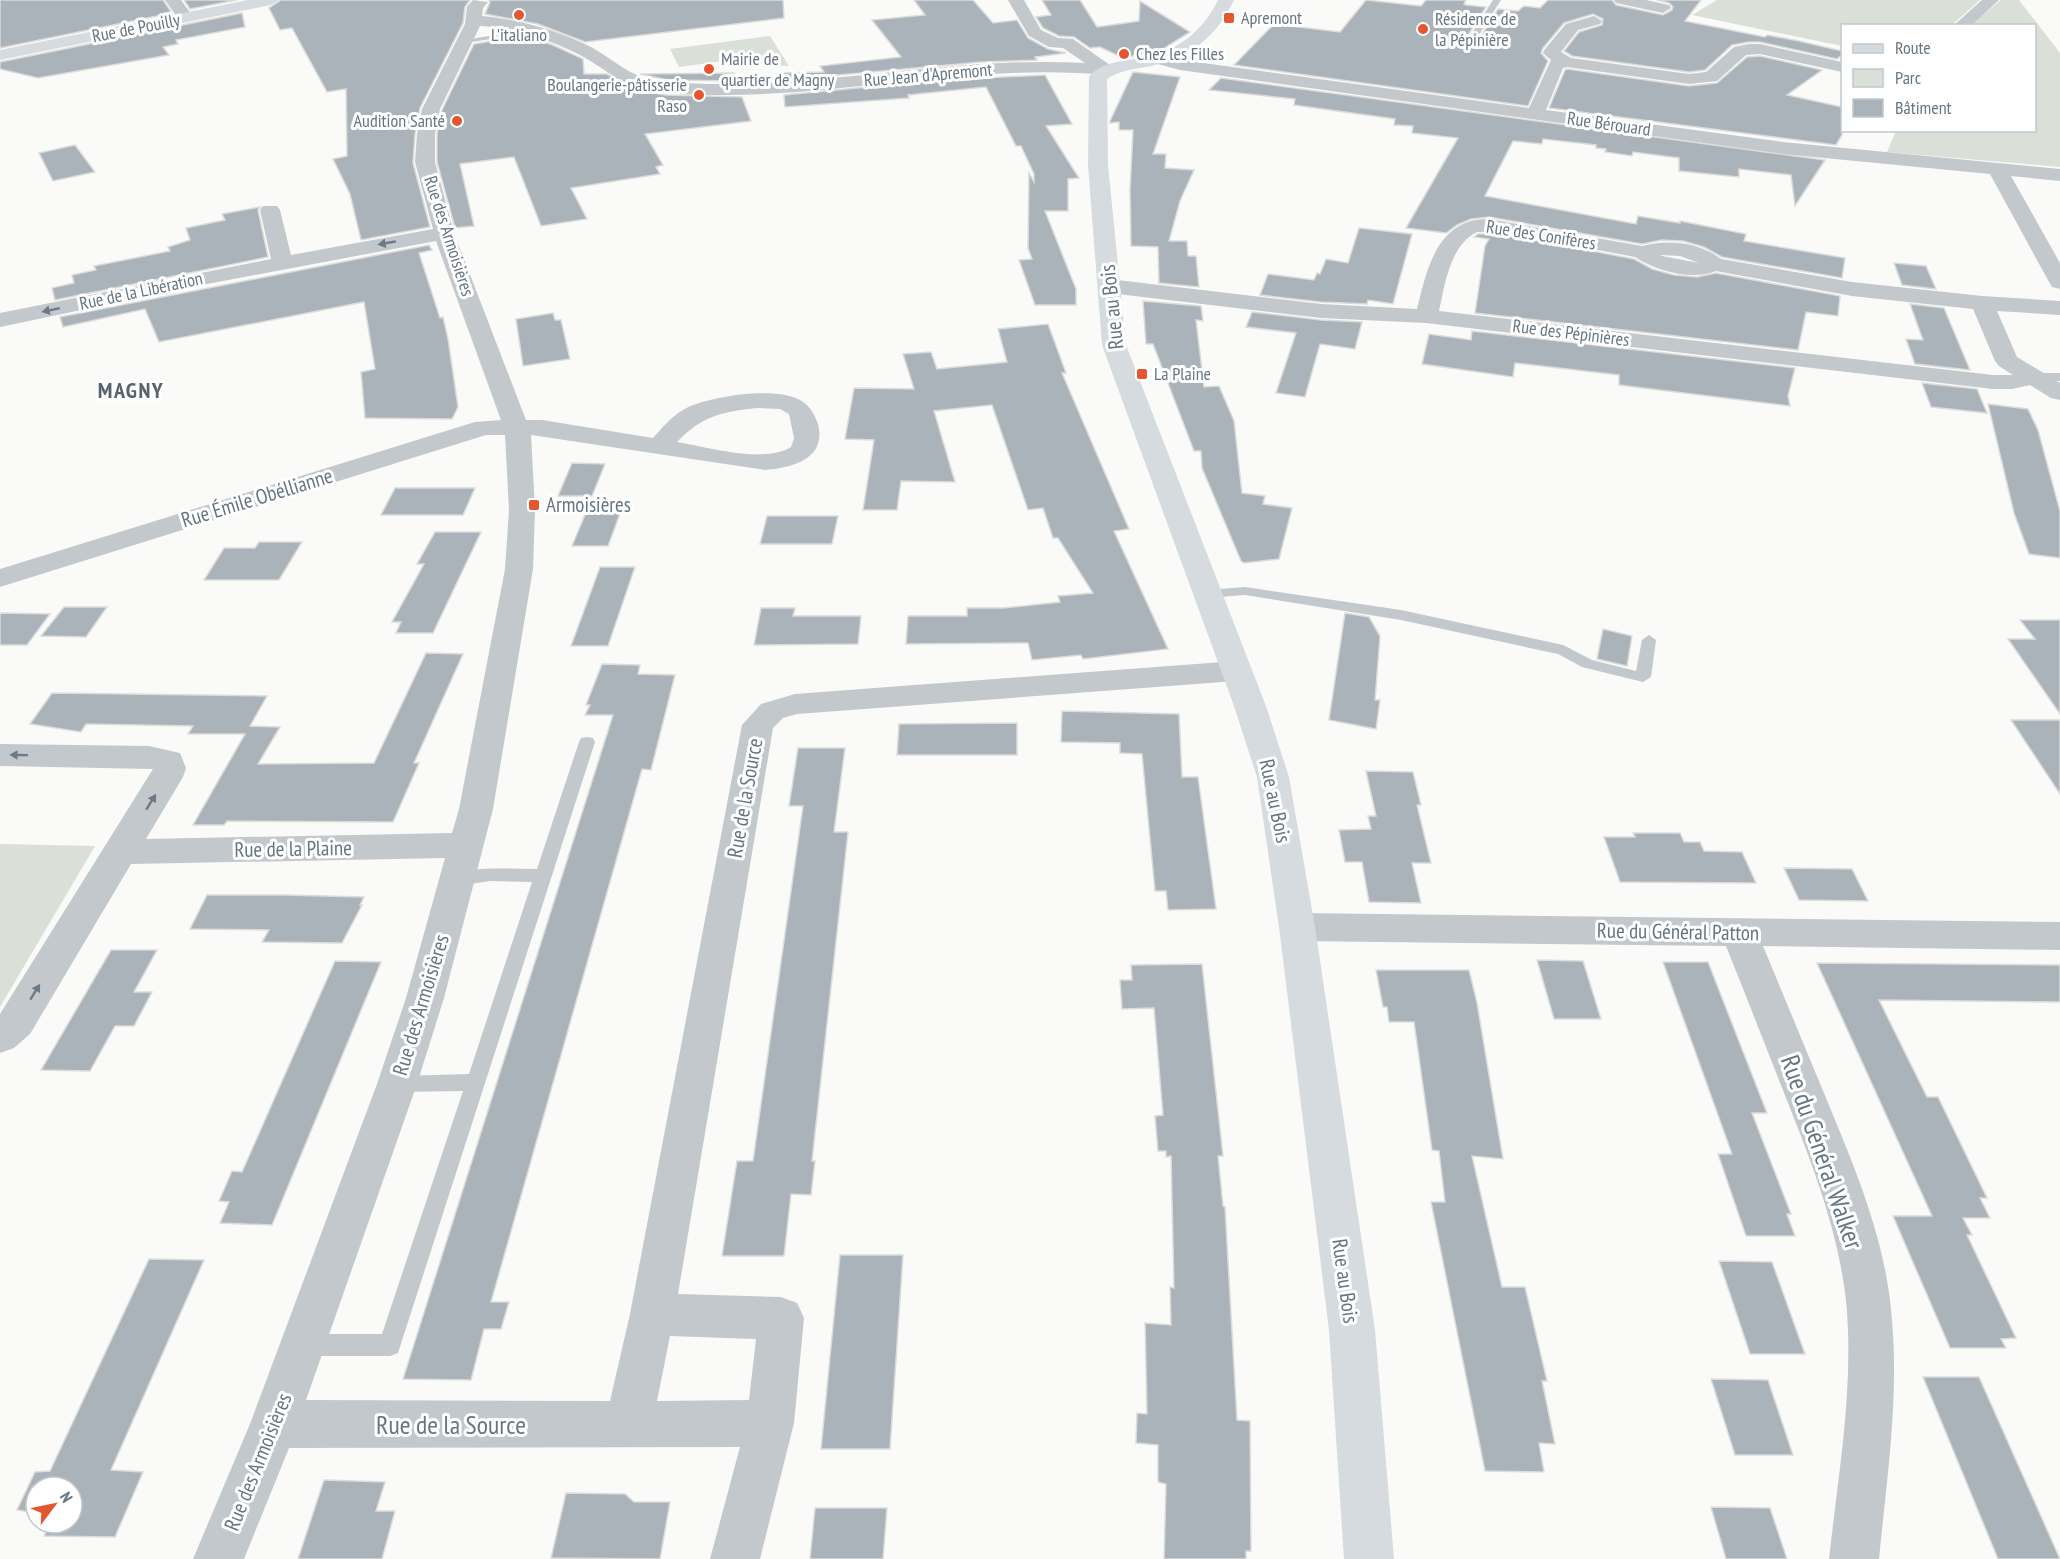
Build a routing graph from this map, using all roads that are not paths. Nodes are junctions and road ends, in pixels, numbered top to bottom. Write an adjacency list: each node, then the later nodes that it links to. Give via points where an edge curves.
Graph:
1 (173, 0): 11 (street)
2 (272, 0): 11 (main road, Rue de Pouilly)
3 (497, 0): 9 (street)
4 (1016, 0): 21 (street, via 1035,33 1055,43 1068,43)
5 (1226, 0): 18 (main road, via 1203,36 1184,50)
6 (1497, 0): 16 (lane)
7 (1622, 0): 10 (street)
8 (1991, 0): 13 (street)
9 (471, 8): 14 (street, Rue Jean d'Apremont); 15 (street, Rue des Armoisières)
10 (1663, 8)
11 (186, 18): 17 (main road, Rue de Pouilly)
12 (1594, 21): 19 (street, via 1572,27 1551,53)
13 (1963, 24)
14 (526, 31): 15 (lane); 21 (street, Rue Jean d'Apremont, via 582,49 632,81 674,87 813,87 1034,67)
15 (464, 44): 26 (street, Rue des Armoisières, via 431,109 426,134 425,162)
16 (1469, 44)
17 (0, 55)
18 (1160, 59): 21 (main road); 22 (street, Rue Bérouard, via 1180,65)
19 (1567, 62): 20 (street, via 1702,79 1711,77 1740,51 1760,49); 22 (street, via 1556,64)
20 (1841, 67)
21 (1108, 70): 29 (main road, Rue au Bois, via 1098,76 1097,92 1098,165)
22 (1535, 114): 23 (street, Rue Bérouard, via 1783,148 1869,148)
23 (1996, 169): 24 (street, Rue Bérouard); 28 (street)
24 (2060, 175)
25 (270, 210): 27 (street)
26 (444, 233): 27 (street, Rue de la Libération, one-way to 27); 37 (street, Rue des Armoisières)
27 (282, 262): 33 (street, Rue de la Libération, one-way to 33)
28 (2060, 282)
29 (1109, 286): 32 (street, Rue des Pépinières, via 1321,311); 40 (main road, Rue au Bois, via 1114,345)
30 (1982, 303): 31 (street, Rue des Conifères); 32 (street, Rue des Conifères, via 1852,289 1714,264 1705,255 1658,247 1642,252 1485,225 1467,228 1439,264); 34 (street, via 2003,356 2013,367)
31 (2060, 308)
32 (1426, 316): 34 (street, Rue des Pépinières, via 1993,382)
33 (0, 320)
34 (2032, 377): 35 (lane); 36 (street)
35 (2060, 377)
36 (2060, 393)
37 (515, 426): 38 (street); 39 (street, Rue Émile Obéllianne, via 484,427); 46 (street, Rue des Armoisières, via 520,443 522,510 519,569 476,809)
38 (658, 447): 38 (street, via 767,462 798,454 809,438 798,409 788,403 763,401 701,411)
39 (0, 578)
40 (1206, 594): 41 (lane, via 1245,591 1401,615 1563,650 1587,664 1643,676); 42 (main road, Rue au Bois)
41 (1649, 640)
42 (1236, 671): 48 (main road, Rue au Bois, via 1273,777); 54 (street, Rue de la Source, via 795,704 772,711 758,725)
43 (587, 742): 47 (lane)
44 (0, 755): 45 (street, one-way to 44, via 167,777 168,761 149,757)
45 (121, 852): 46 (street, Rue de la Plaine); 51 (street, one-way to 45, via 16,1023)
46 (461, 862): 47 (lane, via 490,875); 53 (street, Rue des Armoisières, via 425,998)
47 (544, 876): 52 (lane)
48 (1297, 927): 49 (street, Rue du Général Patton); 61 (main road, Rue au Bois, via 1352,1329)
49 (1739, 933): 50 (street, Rue du Général Patton); 62 (street, Rue du Général Walker, via 1826,1146 1854,1232 1863,1276 1869,1309 1870,1385)
50 (2060, 936)
51 (0, 1037)
52 (476, 1082): 53 (lane); 55 (lane, via 390,1344)
53 (397, 1084): 55 (street, Rue des Armoisières)
54 (651, 1314): 56 (street, via 781,1318); 58 (street, Rue de la Source)
55 (303, 1345): 57 (street, Rue des Armoisières)
56 (770, 1423): 58 (street, Rue de la Source); 60 (street)
57 (274, 1424): 58 (street, Rue de la Source); 59 (street, Rue des Armoisières)
58 (628, 1425)
59 (218, 1559)
60 (735, 1559)
61 (1369, 1559)
62 (1854, 1559)

